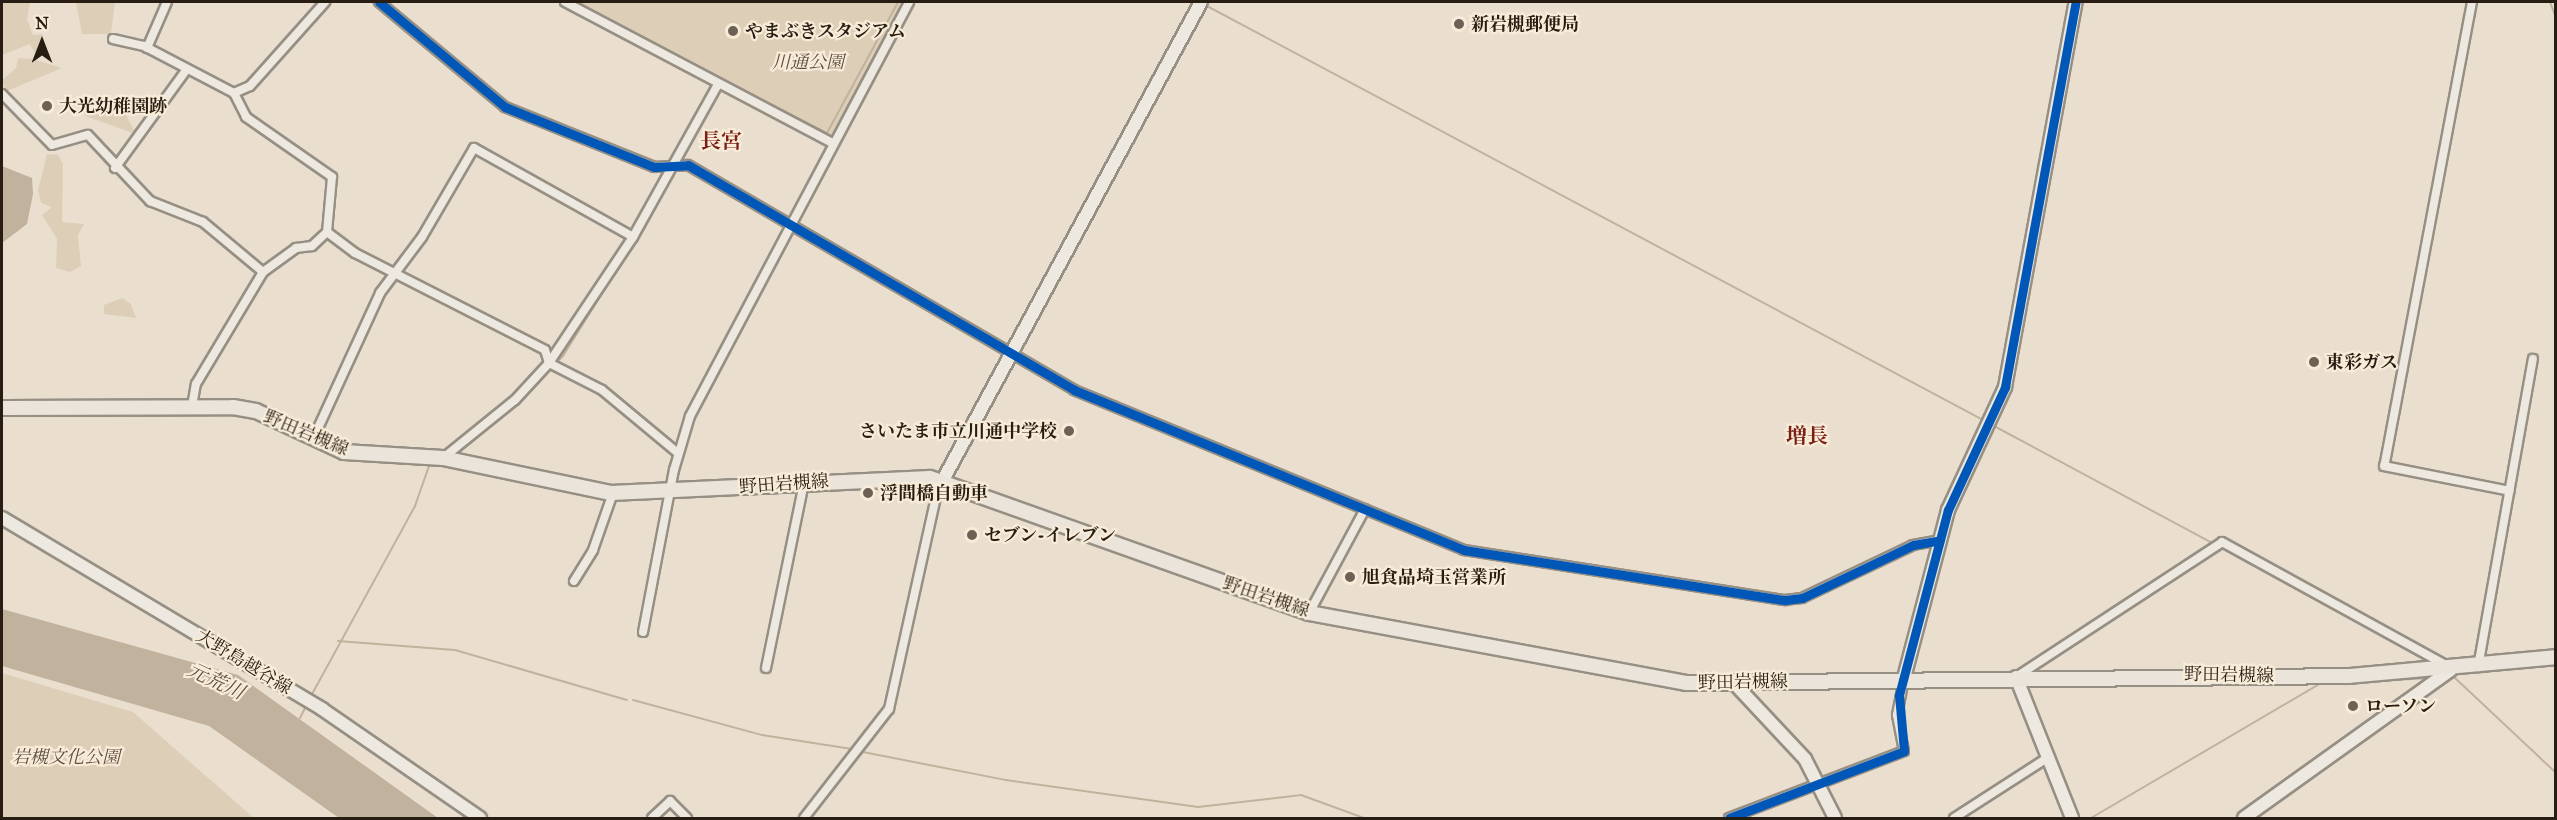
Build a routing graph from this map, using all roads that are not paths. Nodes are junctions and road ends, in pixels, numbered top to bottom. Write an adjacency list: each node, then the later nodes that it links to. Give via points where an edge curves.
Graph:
1 (167, 2): 10 (street)
2 (325, 2): 13 (street, via 250,86)
3 (379, 2): 16 (street, via 505,107 654,167)
4 (565, 2): 12 (street)
5 (909, 2): 15 (street)
6 (1201, 2): 23 (street)
7 (2076, 2): 38 (street, via 2005,387)
8 (2472, 2): 33 (street, via 2385,466)
9 (113, 39): 10 (street)
10 (147, 48): 11 (street)
11 (187, 69): 13 (street); 17 (street)
12 (718, 84): 15 (street); 16 (street)
13 (234, 93): 19 (street, via 246,117 332,177)
14 (2, 94): 17 (street, via 52,145 88,135)
15 (832, 143): 18 (street)
16 (672, 167): 18 (street, via 688,165); 20 (street)
17 (115, 168): 21 (street, via 150,201 203,222)
18 (790, 224): 23 (street); 29 (street, via 707,379)
19 (327, 232): 21 (street, via 312,246 296,248); 22 (street)
20 (633, 237): 22 (street, via 474,148); 25 (street)
21 (263, 272): 26 (street, via 196,384)
22 (395, 276): 25 (street, via 545,350); 28 (street, via 369,314)
23 (1012, 354): 31 (street); 36 (street, via 1100,402)
24 (2533, 359): 33 (street)
25 (552, 365): 29 (street, via 602,390); 30 (street)
26 (192, 406): 27 (main road, 野田岩槻線); 28 (main road, 野田岩槻線, via 256,411)
27 (2, 408)
28 (313, 440): 30 (main road, 野田岩槻線, via 363,455)
29 (678, 453): 34 (street)
30 (443, 458): 35 (main road, 野田岩槻線)
31 (942, 479): 32 (main road, 野田岩槻線, via 909,475); 40 (main road, 野田岩槻線); 54 (street, via 889,710)
32 (804, 483): 34 (main road, 野田岩槻線); 44 (street)
33 (2510, 491): 43 (street)
34 (670, 492): 35 (main road, 野田岩槻線); 41 (street)
35 (613, 493): 39 (street, via 593,550)
36 (1365, 509): 38 (street, via 1492,557 1785,600 1802,598 1913,545); 40 (street)
37 (2, 519): 51 (street, 大野島越谷線, via 292,690)
38 (1940, 540): 47 (street)
39 (574, 581)
40 (1309, 613): 48 (main road, 野田岩槻線, via 1663,680)
41 (643, 632)
42 (2556, 657): 43 (main road, 野田岩槻線)
43 (2478, 667): 45 (main road, 野田岩槻線)
44 (766, 668)
45 (2448, 670): 46 (main road, 野田岩槻線, via 2349,676); 46 (street, via 2375,622 2219,546); 59 (street)
46 (2016, 677): 47 (main road, 野田岩槻線); 49 (street)
47 (1904, 678): 48 (main road, 野田岩槻線); 50 (street, via 1897,715 1904,751)
48 (1733, 682): 50 (street, via 1805,759)
49 (2047, 758): 57 (street); 58 (street)
50 (1817, 783): 55 (street); 56 (street)
51 (480, 819)
52 (652, 819): 53 (street, via 670,801)
53 (687, 819)
54 (804, 819)
55 (1729, 819)
56 (1835, 819)
57 (1954, 819)
58 (2072, 819)
59 (2244, 819)

